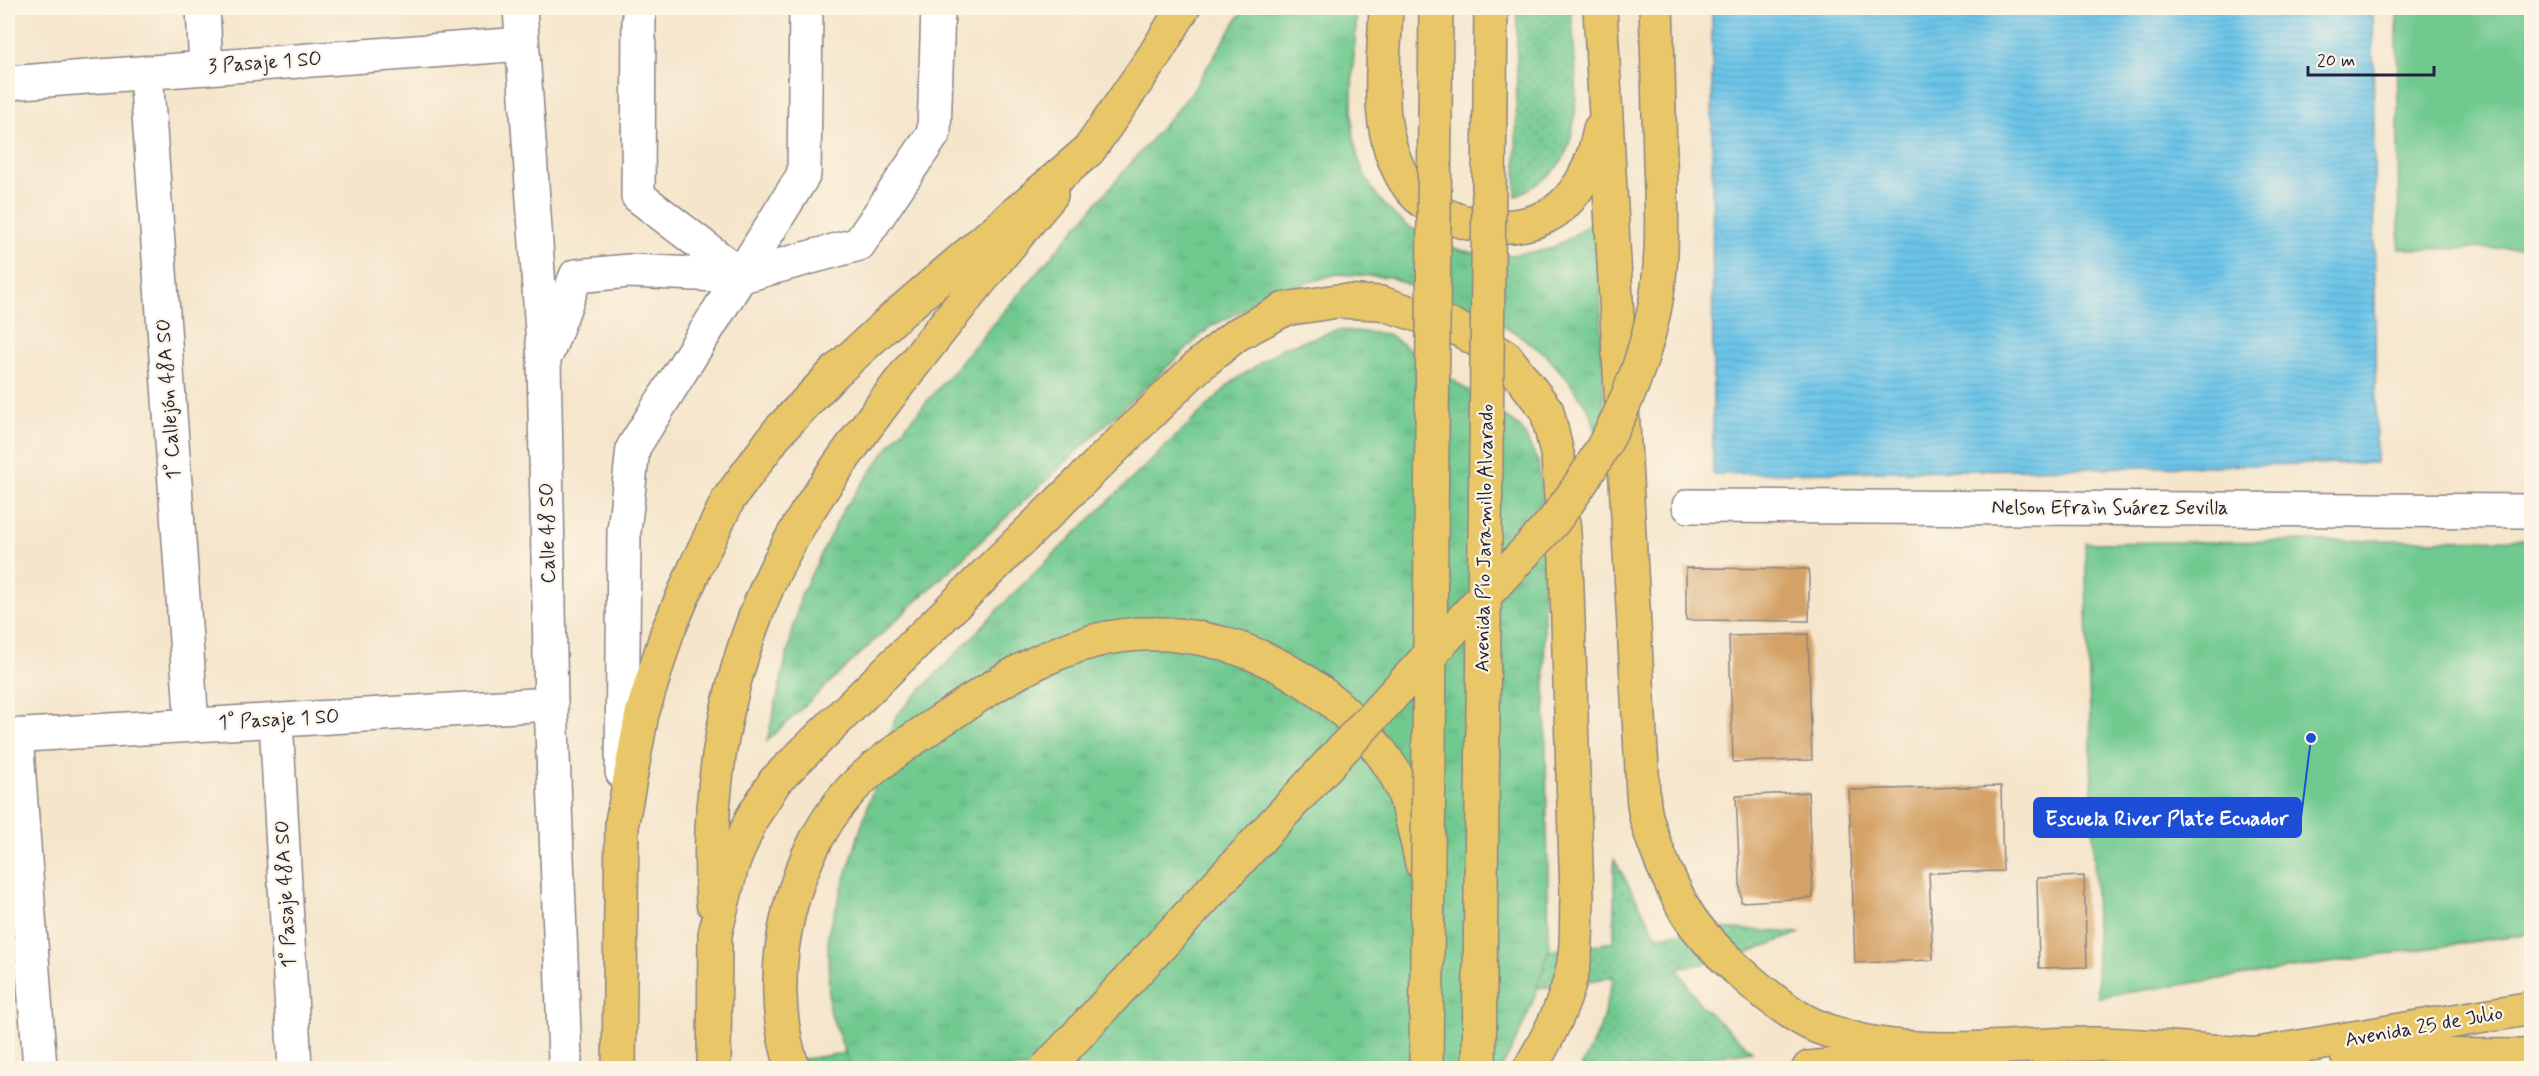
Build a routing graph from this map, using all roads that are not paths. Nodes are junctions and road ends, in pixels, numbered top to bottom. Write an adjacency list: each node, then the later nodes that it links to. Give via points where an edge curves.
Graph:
1 (203, 8): 13 (street)
2 (520, 8): 12 (street, Calle 48 SO)
3 (639, 8): 18 (street, via 638,196)
4 (806, 8): 18 (street, via 804,174)
5 (938, 8): 18 (street, via 934,133 859,244)
6 (1183, 8): 17 (main road)
7 (1386, 8): 16 (main road, via 1383,118 1391,153 1406,183 1424,202 1449,218 1474,226 1511,225 1538,220 1562,206 1581,183 1596,152)
8 (1436, 8): 27 (main road, bridge)
9 (1491, 8): 41 (main road, Avenida Pío Jaramillo Alvarado, bridge)
10 (1600, 8): 16 (main road)
11 (1656, 8): 39 (main road, bridge, via 1662,204 1654,310 1632,390 1598,458 1553,522)
12 (522, 44): 13 (street, 3 Pasaje 1 SO); 19 (street, Calle 48 SO)
13 (206, 68): 14 (street, 3 Pasaje 1 SO)
14 (146, 73): 15 (street, 3 Pasaje 1 SO); 24 (street, 1° Callejón 48A SO)
15 (8, 83)
16 (1606, 95): 30 (main road, via 1641,753 1646,818 1661,860 1687,913 1710,942 1780,1004 1818,1027 1858,1039 1900,1047)
17 (1089, 150): 26 (main road, via 834,373 778,432 728,500 667,633 642,714); 28 (main road, via 954,310 831,474 796,531 764,595 740,659 727,712 710,862)
18 (742, 276): 19 (street, via 629,271 576,276); 26 (street, via 633,448 624,532)
19 (544, 362): 22 (street, Calle 48 SO)
20 (1689, 506): 21 (street, Nelson Efraìn Suárez Sevilla)
21 (2532, 511)
22 (551, 704): 23 (street, 1° Pasaje 1 SO); 33 (street, Calle 48 SO)
23 (276, 720): 24 (street, 1° Pasaje 1 SO); 36 (street, 1° Pasaje 48A SO)
24 (192, 725): 25 (street, 1° Pasaje 1 SO)
25 (12, 736): 35 (street)
26 (622, 822): 37 (main road)
27 (1428, 891): 34 (main road, bridge, via 1412,820 1395,772 1359,725 1322,693 1241,647 1148,634 1096,640 1056,653 1004,678 863,777 843,800 818,835 798,878 785,925 782,1018); 40 (main road, bridge)
28 (715, 934): 38 (main road); 42 (main road, via 732,865 752,818 775,781 1197,367 1236,335 1285,309 1338,301 1381,303 1455,327 1506,357 1547,411 1558,458 1566,559 1576,937 1572,974 1560,1011)
29 (2532, 1008): 31 (main road, Avenida 25 de Julio)
30 (1974, 1050): 31 (main road, via 2098,1044); 43 (main road)
31 (2259, 1055): 32 (main road); 44 (main road, Avenida 25 de Julio)
32 (2532, 1056)
33 (565, 1059)
34 (792, 1064)
35 (40, 1068)
36 (295, 1068)
37 (619, 1068)
38 (714, 1068)
39 (1047, 1068)
40 (1426, 1068)
41 (1479, 1068)
42 (1530, 1068)
43 (1809, 1068)
44 (2174, 1068)

